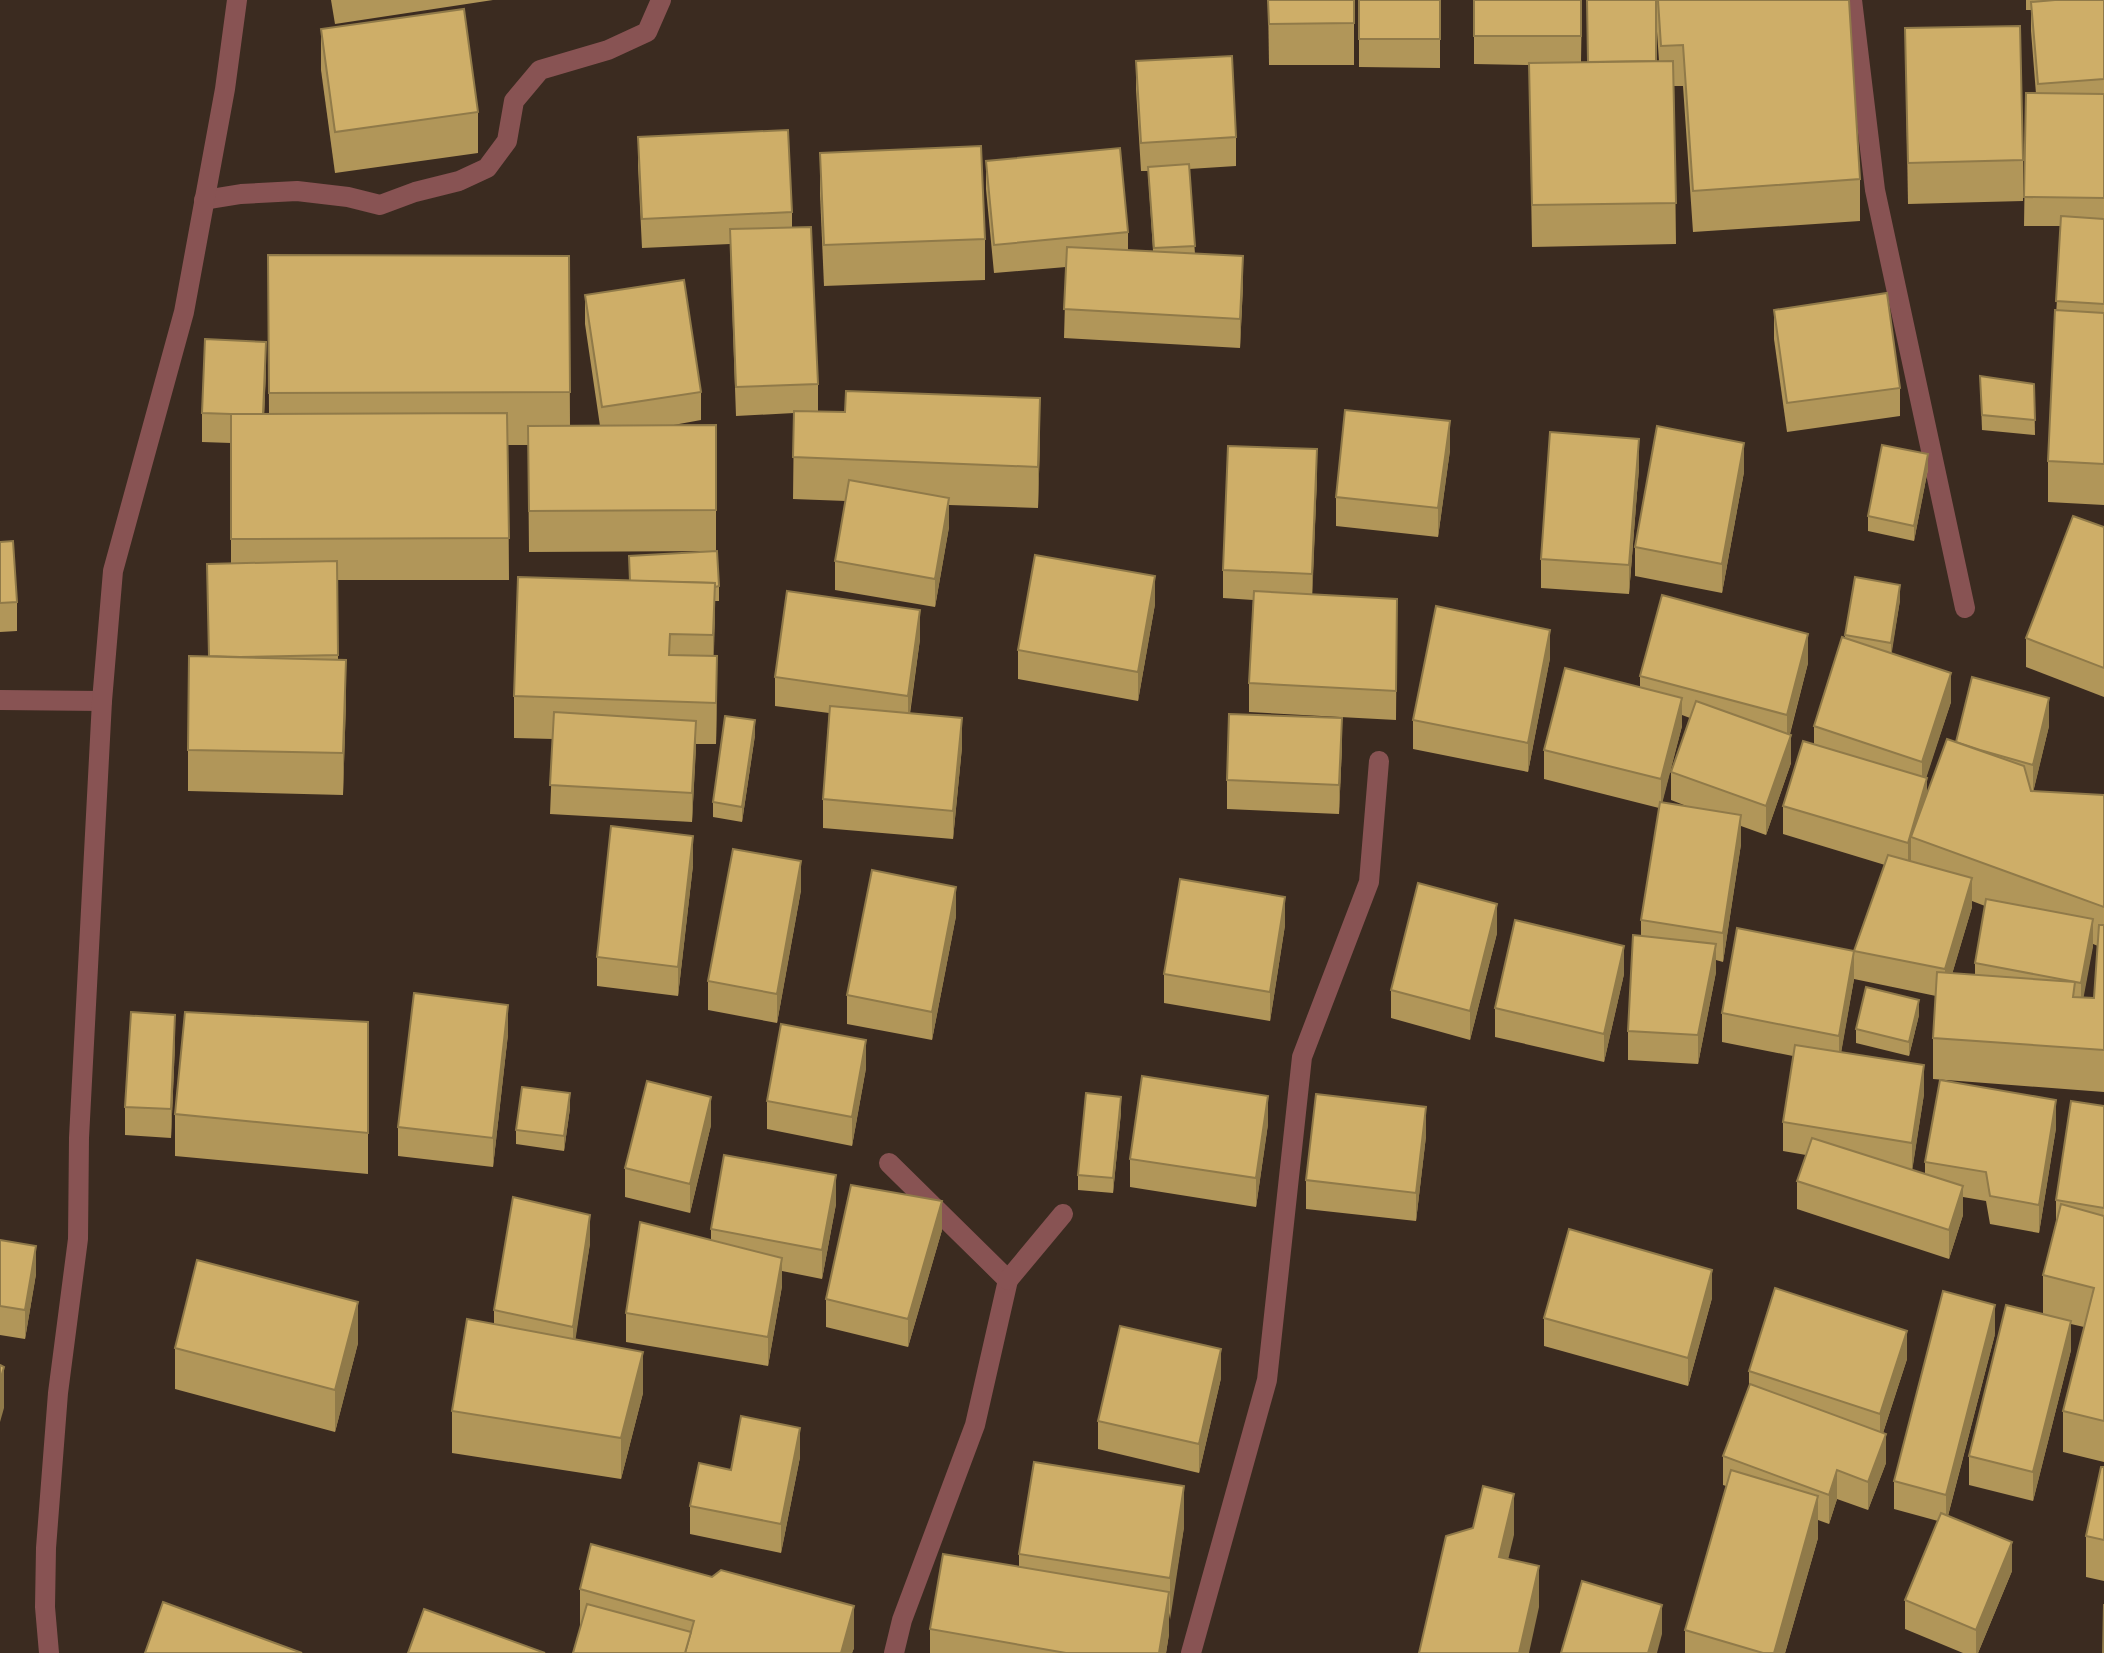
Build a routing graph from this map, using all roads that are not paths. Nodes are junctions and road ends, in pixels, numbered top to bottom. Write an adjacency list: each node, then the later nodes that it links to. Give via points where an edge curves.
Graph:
1 (237, 0): 4 (street)
2 (661, 0): 4 (street, via 647,32 540,70 514,101 507,141 487,168 459,181 380,205 297,191)
3 (1852, 0): 5 (street, via 1875,190)
4 (204, 200): 7 (street, via 184,312 113,571)
5 (1965, 608)
6 (0, 700): 7 (street)
7 (102, 701): 12 (street, via 78,1239 58,1393 46,1548)
8 (1379, 761): 14 (street, via 1369,882 1302,1057 1267,1380)
9 (889, 1163): 11 (street)
10 (1063, 1214): 11 (street)
11 (1008, 1280): 13 (street, via 975,1425)
12 (49, 1653)
13 (894, 1653)
14 (1191, 1653)

